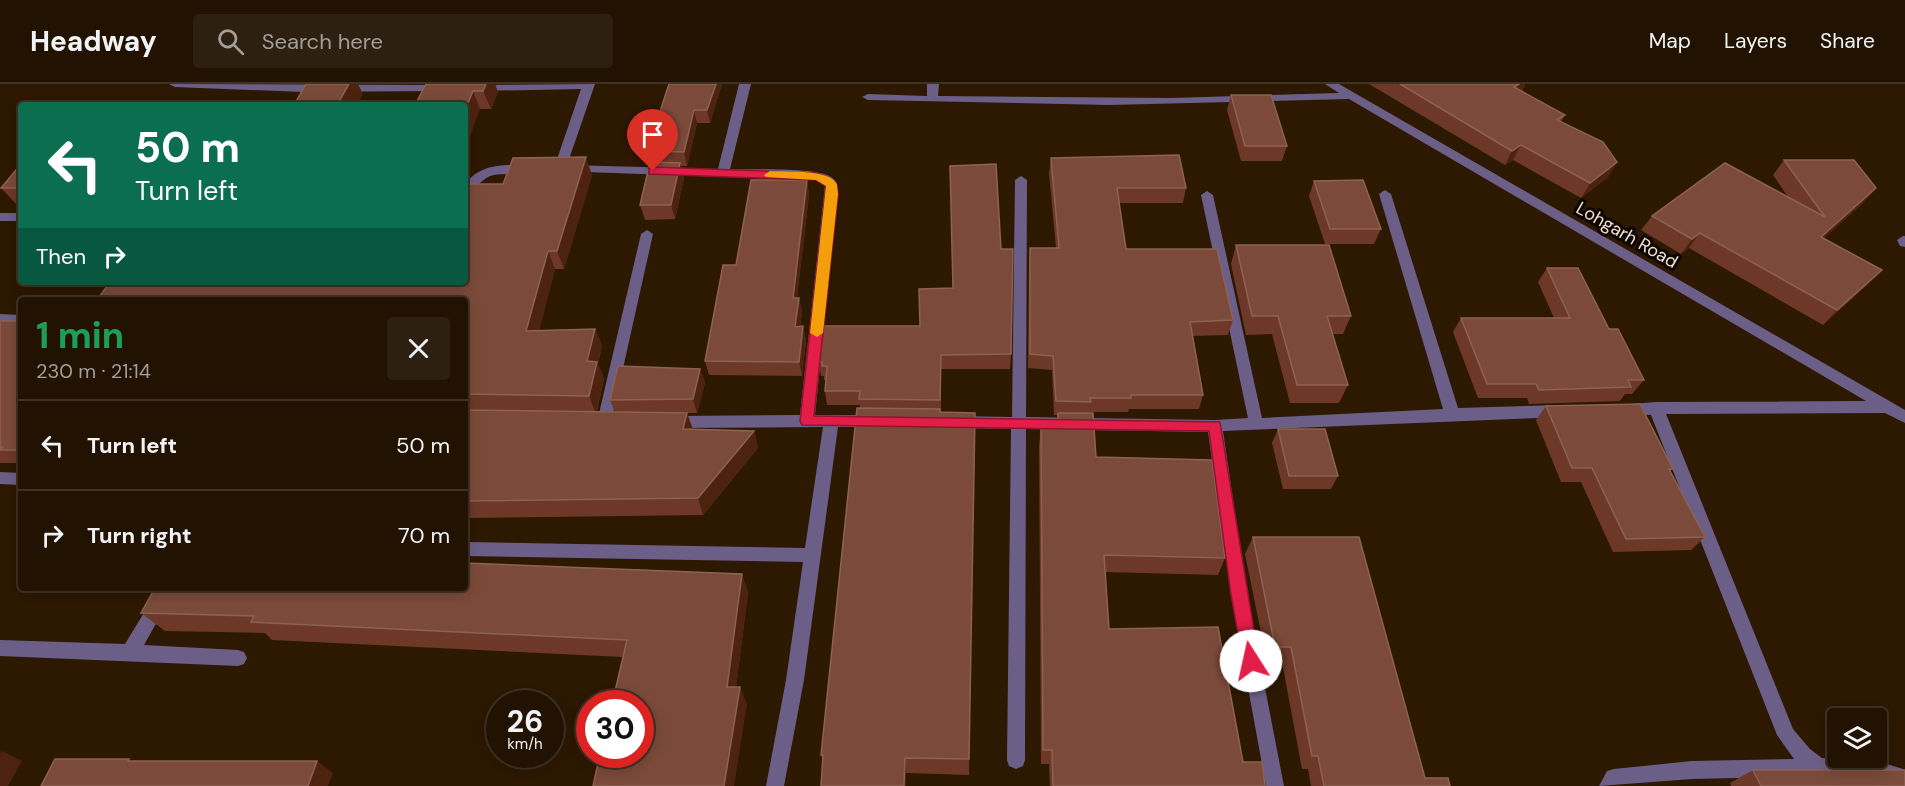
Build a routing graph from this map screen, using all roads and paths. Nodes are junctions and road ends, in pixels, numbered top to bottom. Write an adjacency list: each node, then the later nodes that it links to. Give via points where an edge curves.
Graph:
1 (174, 84): 6 (street)
2 (745, 84): 12 (street)
3 (933, 84): 9 (street)
4 (1331, 84): 7 (street, Lohgarh Road)
5 (589, 85): 6 (street, via 458,88 428,93); 11 (street)
6 (303, 89): 10 (street)
7 (1351, 96): 9 (street, via 1162,101); 22 (street, Lohgarh Road)
8 (868, 97): 9 (street)
9 (932, 99)
10 (296, 102)
11 (549, 168): 12 (street); 14 (street, via 491,170 477,175)
12 (723, 173): 28 (street, via 816,177 831,184)
13 (1021, 180): 35 (street)
14 (468, 190)
15 (1384, 194): 26 (street)
16 (1207, 195): 34 (street)
17 (0, 217): 18 (street)
18 (18, 217)
19 (647, 234): 31 (street)
20 (0, 319): 21 (street)
21 (18, 320)
22 (1889, 407): 23 (street); 27 (street, Lohgarh Road)
23 (1656, 408): 25 (street); 46 (street, via 1786,735 1810,761)
24 (1572, 410): 26 (street)
25 (1608, 410)
26 (1452, 414): 34 (street)
27 (1905, 417)
28 (807, 421): 29 (street); 32 (street)
29 (831, 421): 30 (street); 40 (street)
30 (891, 421)
31 (604, 422)
32 (651, 422)
33 (938, 422): 35 (street)
34 (1256, 423): 36 (street)
35 (1020, 424): 36 (street); 45 (street)
36 (1215, 426): 49 (street, via 1239,595)
37 (0, 478): 38 (street)
38 (18, 478)
39 (468, 549): 40 (street)
40 (812, 555): 48 (street)
41 (166, 591): 43 (street)
42 (0, 648): 43 (street)
43 (130, 652): 44 (street)
44 (238, 658)
45 (1016, 760)
46 (1826, 768): 47 (street, via 1886,772); 50 (street, via 1635,775 1614,778)
47 (1905, 781)
48 (775, 786)
49 (1275, 786)
50 (1608, 786)

